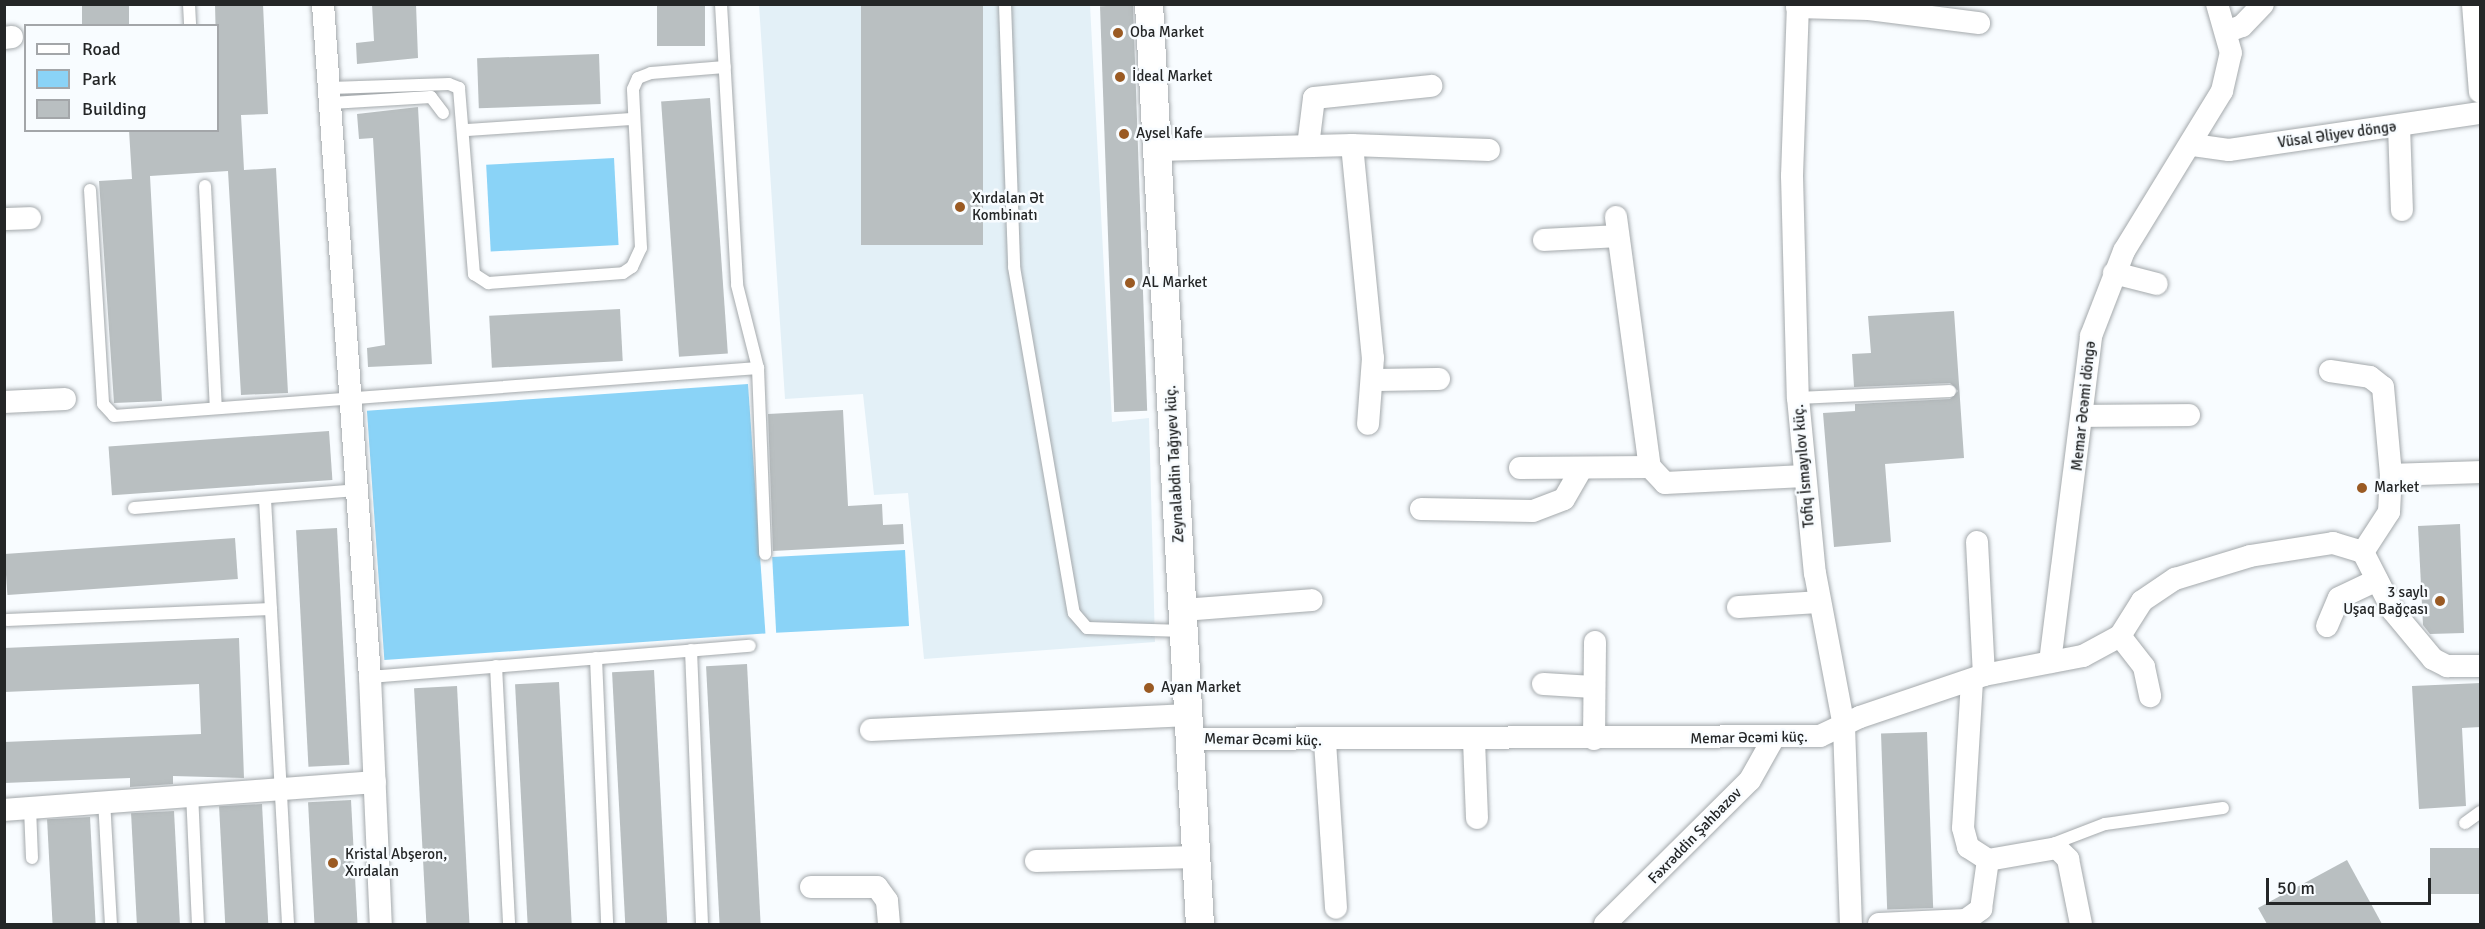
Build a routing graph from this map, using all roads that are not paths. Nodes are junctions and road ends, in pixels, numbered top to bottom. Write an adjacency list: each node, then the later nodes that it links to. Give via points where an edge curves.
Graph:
1 (189, 4): 11 (lane)
2 (323, 4): 16 (street)
3 (721, 4): 13 (lane)
4 (1005, 4): 67 (lane, via 1014,267 1074,613 1087,628)
5 (1149, 4): 25 (street, Zeynalabdin Tağıyev küç.)
6 (2217, 4): 12 (street, Memar Əcəmi döngə)
7 (2263, 4): 12 (street, via 2242,26)
8 (2473, 4): 15 (street)
9 (1798, 6): 10 (street, via 1869,9); 41 (street, Tofiq İsmayılov küç., via 1792,176)
10 (1979, 23)
11 (190, 24)
12 (2226, 32): 23 (street, Memar Əcəmi döngə, via 2229,69)
13 (725, 67): 19 (lane, via 638,78); 35 (lane, via 737,285)
14 (1431, 86): 24 (street, via 1314,98)
15 (2481, 92)
16 (330, 95): 17 (lane, via 430,98); 21 (lane, via 449,84 464,98); 40 (street)
17 (443, 113)
18 (2481, 113): 20 (street, Vüsal Əliyev döngə)
19 (633, 119): 21 (lane); 21 (lane, via 641,248 632,267 623,273 488,283 474,274)
20 (2399, 126): 23 (street, Vüsal Əliyev döngə, via 2229,150); 29 (street)
21 (466, 130)
22 (1352, 145): 24 (street); 26 (street); 38 (street)
23 (2193, 145): 33 (street, Memar Əcəmi döngə)
24 (1308, 146): 25 (street)
25 (1158, 150): 67 (street, Zeynalabdin Tağıyev küç.)
26 (1489, 150)
27 (205, 186): 44 (lane)
28 (90, 190): 44 (lane, via 103,404 114,416)
29 (2402, 210)
30 (30, 218): 31 (street)
31 (4, 219)
32 (1544, 240): 48 (street, via 1617,226)
33 (2114, 273): 34 (street); 46 (street, Memar Əcəmi döngə, via 2091,336)
34 (2157, 284)
35 (758, 368): 40 (lane); 60 (lane)
36 (2330, 371): 52 (street, via 2370,376 2383,387)
37 (1439, 379): 38 (street)
38 (1374, 380): 47 (street)
39 (1950, 391): 41 (lane)
40 (349, 398): 44 (lane); 54 (street)
41 (1798, 398): 53 (street, Tofiq İsmayılov küç.)
42 (65, 399): 43 (street)
43 (4, 402)
44 (216, 407)
45 (2189, 415): 46 (street)
46 (2083, 416): 74 (street, Memar Əcəmi döngə)
47 (1368, 424)
48 (1650, 467): 50 (street); 53 (street, via 1665,483)
49 (1520, 468): 50 (street)
50 (1581, 470): 57 (street, via 1564,499 1533,511)
51 (2481, 472): 52 (street)
52 (2391, 475): 59 (street, via 2389,512)
53 (1804, 476): 63 (street, Tofiq İsmayılov küç.)
54 (356, 490): 55 (lane); 77 (street)
55 (265, 499): 56 (lane); 65 (lane)
56 (134, 508)
57 (1420, 509)
58 (1977, 542): 78 (street)
59 (2363, 552): 61 (street); 69 (street, Memar Əcəmi küç., via 2332,543 2277,551 2175,579 2142,601)
60 (765, 554)
61 (2376, 580): 68 (street, via 2339,598); 76 (street, via 2407,631 2433,659 2447,666)
62 (1312, 600): 67 (street)
63 (1819, 602): 64 (street); 82 (street, Tofiq İsmayılov küç.)
64 (1738, 607)
65 (271, 609): 66 (lane); 90 (lane)
66 (7, 620)
67 (1183, 621): 83 (street, Zeynalabdin Tağıyev küç.)
68 (2327, 626)
69 (2120, 636): 74 (street, Memar Əcəmi küç., via 2083,656); 81 (street, via 2144,667)
70 (1594, 642): 80 (street)
71 (750, 646): 72 (lane)
72 (691, 650): 73 (lane); 112 (lane)
73 (596, 658): 75 (lane); 111 (lane)
74 (2050, 662): 78 (street, Memar Əcəmi küç.)
75 (496, 666): 77 (lane); 110 (lane)
76 (2481, 666)
77 (370, 677): 89 (street)
78 (1978, 678): 82 (street, Memar Əcəmi küç.); 102 (street, via 1963,828 1972,852)
79 (1543, 684): 80 (street)
80 (1594, 687): 85 (street)
81 (2150, 696)
82 (1844, 726): 86 (street, Memar Əcəmi küç., via 1820,736); 116 (street, Tofiq İsmayılov küç.)
83 (1190, 727): 84 (street, Memar Əcəmi küç.); 88 (street, Memar Əcəmi küç.); 100 (street, Zeynalabdin Tağıyev küç.)
84 (872, 729)
85 (1594, 739): 86 (street, Memar Əcəmi küç.); 87 (street, Memar Əcəmi küç.)
86 (1773, 739): 115 (street, Fəxrəddin Şahbazov, via 1750,780)
87 (1474, 740): 88 (street, Memar Əcəmi küç.); 97 (street)
88 (1325, 742): 105 (street)
89 (375, 782): 90 (street); 109 (street)
90 (280, 788): 91 (street); 108 (lane)
91 (192, 793): 92 (street); 107 (lane)
92 (104, 800): 93 (street); 106 (lane)
93 (30, 808): 95 (street); 101 (lane)
94 (2223, 808): 99 (lane, via 2105,824)
95 (4, 810)
96 (2481, 812): 98 (lane)
97 (1477, 818)
98 (2465, 823)
99 (2049, 846): 102 (street); 118 (street, via 2068,859)
100 (1196, 857): 103 (street); 114 (street, Zeynalabdin Tağıyev küç.)
101 (32, 858)
102 (1988, 860): 117 (street, via 1981,909 1966,920)
103 (1036, 861)
104 (811, 887): 113 (street, via 877,887 887,900)
105 (1336, 908)
106 (111, 924)
107 (198, 924)
108 (288, 924)
109 (381, 924)
110 (509, 924)
111 (608, 924)
112 (702, 924)
113 (889, 924)
114 (1200, 924)
115 (1605, 924)
116 (1851, 924)
117 (1879, 924)
118 (2081, 924)

